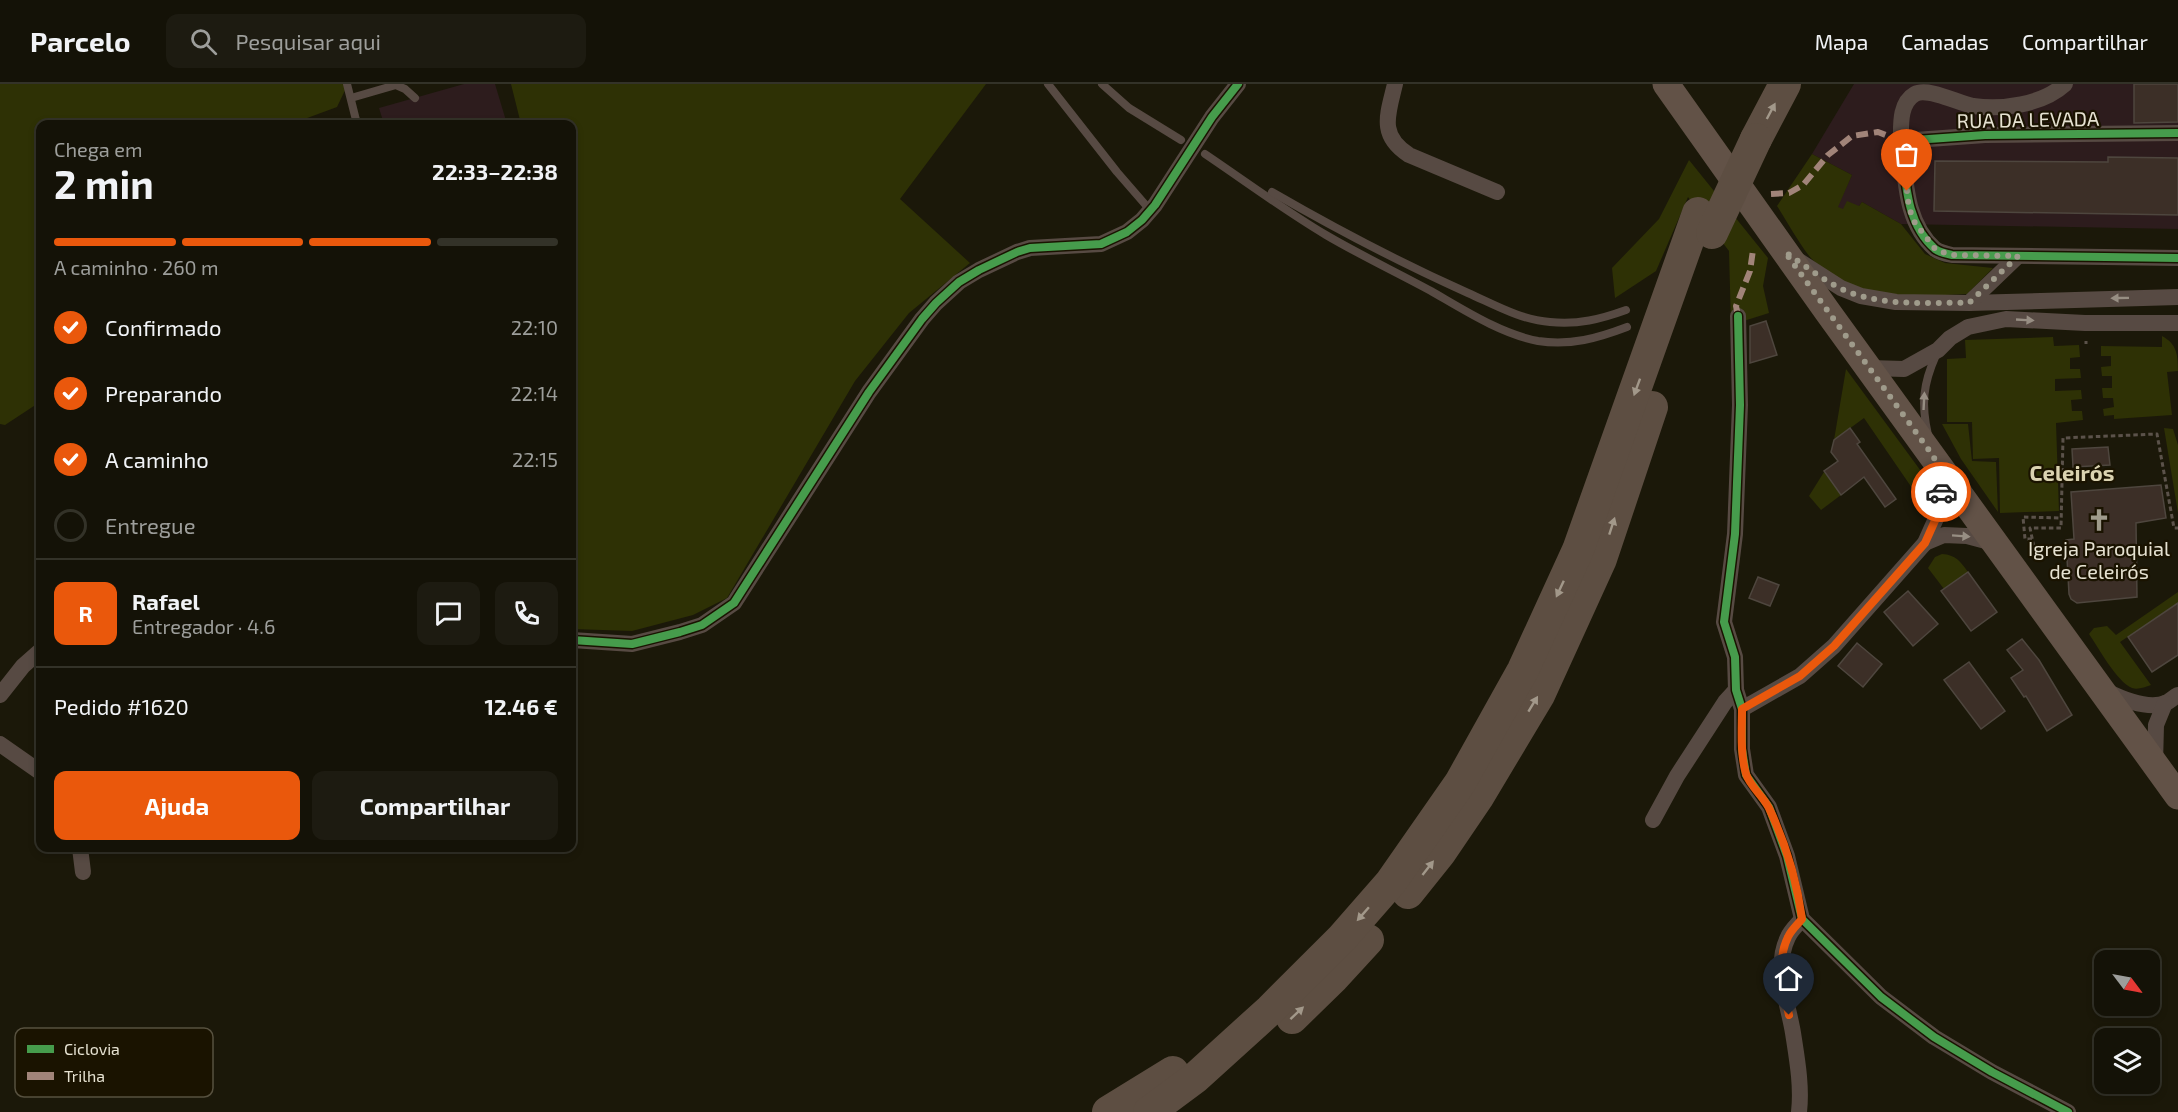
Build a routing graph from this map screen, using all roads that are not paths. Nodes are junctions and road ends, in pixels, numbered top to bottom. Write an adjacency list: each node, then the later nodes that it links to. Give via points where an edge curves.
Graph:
1 (347, 84): 10 (lane)
2 (1048, 84): 18 (lane)
3 (1102, 84): 15 (lane, via 1129,108)
4 (1238, 84): 18 (street)
5 (1395, 84): 17 (street, via 1387,124 1396,145 1409,155)
6 (1666, 84): 20 (main road)
7 (1761, 84): 13 (highway)
8 (1785, 84): 13 (highway, one-way to 8)
9 (2065, 84): 16 (street, via 2022,104 1992,107 1917,93 1901,114)
10 (351, 98): 11 (lane, via 396,85); 12 (lane)
11 (415, 98)
12 (356, 120)
13 (1749, 129): 19 (highway, bridge)
14 (2178, 133): 16 (street, RUA DA LEVADA, via 1984,135)
15 (1181, 140)
16 (1901, 141): 21 (street, via 1909,208 1915,223 1936,250 1952,255)
17 (1497, 192)
18 (1150, 210): 34 (street, via 1127,232 1108,241 1030,248 959,282 922,319 869,392 734,603 702,625 632,644)
19 (1705, 223): 49 (highway, one-way to 49, via 1578,550 1523,670 1454,792 1391,882); 52 (highway, one-way to 19, via 1334,977 1396,908 1440,853 1539,695 1601,559 1677,332)
20 (1785, 252): 24 (street, via 1841,288 1861,296 1896,302); 30 (main road)
21 (2018, 256): 22 (street); 24 (street)
22 (2178, 258)
23 (2178, 297): 24 (street, one-way to 24)
24 (1969, 303)
25 (1626, 310): 27 (lane, via 1576,323 1524,317 1336,230 1204,154 1326,235 1513,333 1558,343 1581,342)
26 (1738, 316): 37 (street, via 1740,405 1735,534 1724,622 1735,657)
27 (1627, 327)
28 (2175, 327): 29 (street, one-way to 28, via 1968,327 2006,319)
29 (1938, 350): 30 (street, via 1904,369); 31 (lane, one-way to 29, via 1923,414 1927,375)
30 (1869, 368): 31 (main road)
31 (1936, 462): 32 (street, via 1938,514); 33 (main road)
32 (1925, 543): 33 (street, one-way to 33, via 1944,535); 40 (street, via 1834,646 1800,676)
33 (1997, 544): 36 (main road)
34 (576, 640)
35 (36, 655): 38 (street)
36 (2101, 689): 39 (street, via 2125,700 2154,704); 42 (main road)
37 (1736, 690): 40 (street); 45 (street, via 1677,776)
38 (0, 694)
39 (2172, 699): 42 (street, via 2157,725)
40 (1742, 709): 48 (street, via 1746,775 1768,807 1787,856)
41 (0, 744): 43 (street)
42 (2155, 764): 44 (main road)
43 (36, 769)
44 (2178, 796)
45 (1653, 820)
46 (80, 852): 47 (street)
47 (83, 872)
48 (1802, 919): 53 (street, via 1788,936 1781,964 1801,1094); 54 (street, via 1881,998 1934,1037)
49 (1342, 938): 50 (highway, via 1308,954 1181,1067); 51 (highway, via 1195,1078)
50 (1108, 1112)
51 (1149, 1112)
52 (1185, 1112)
53 (1798, 1112)
54 (2068, 1112)

